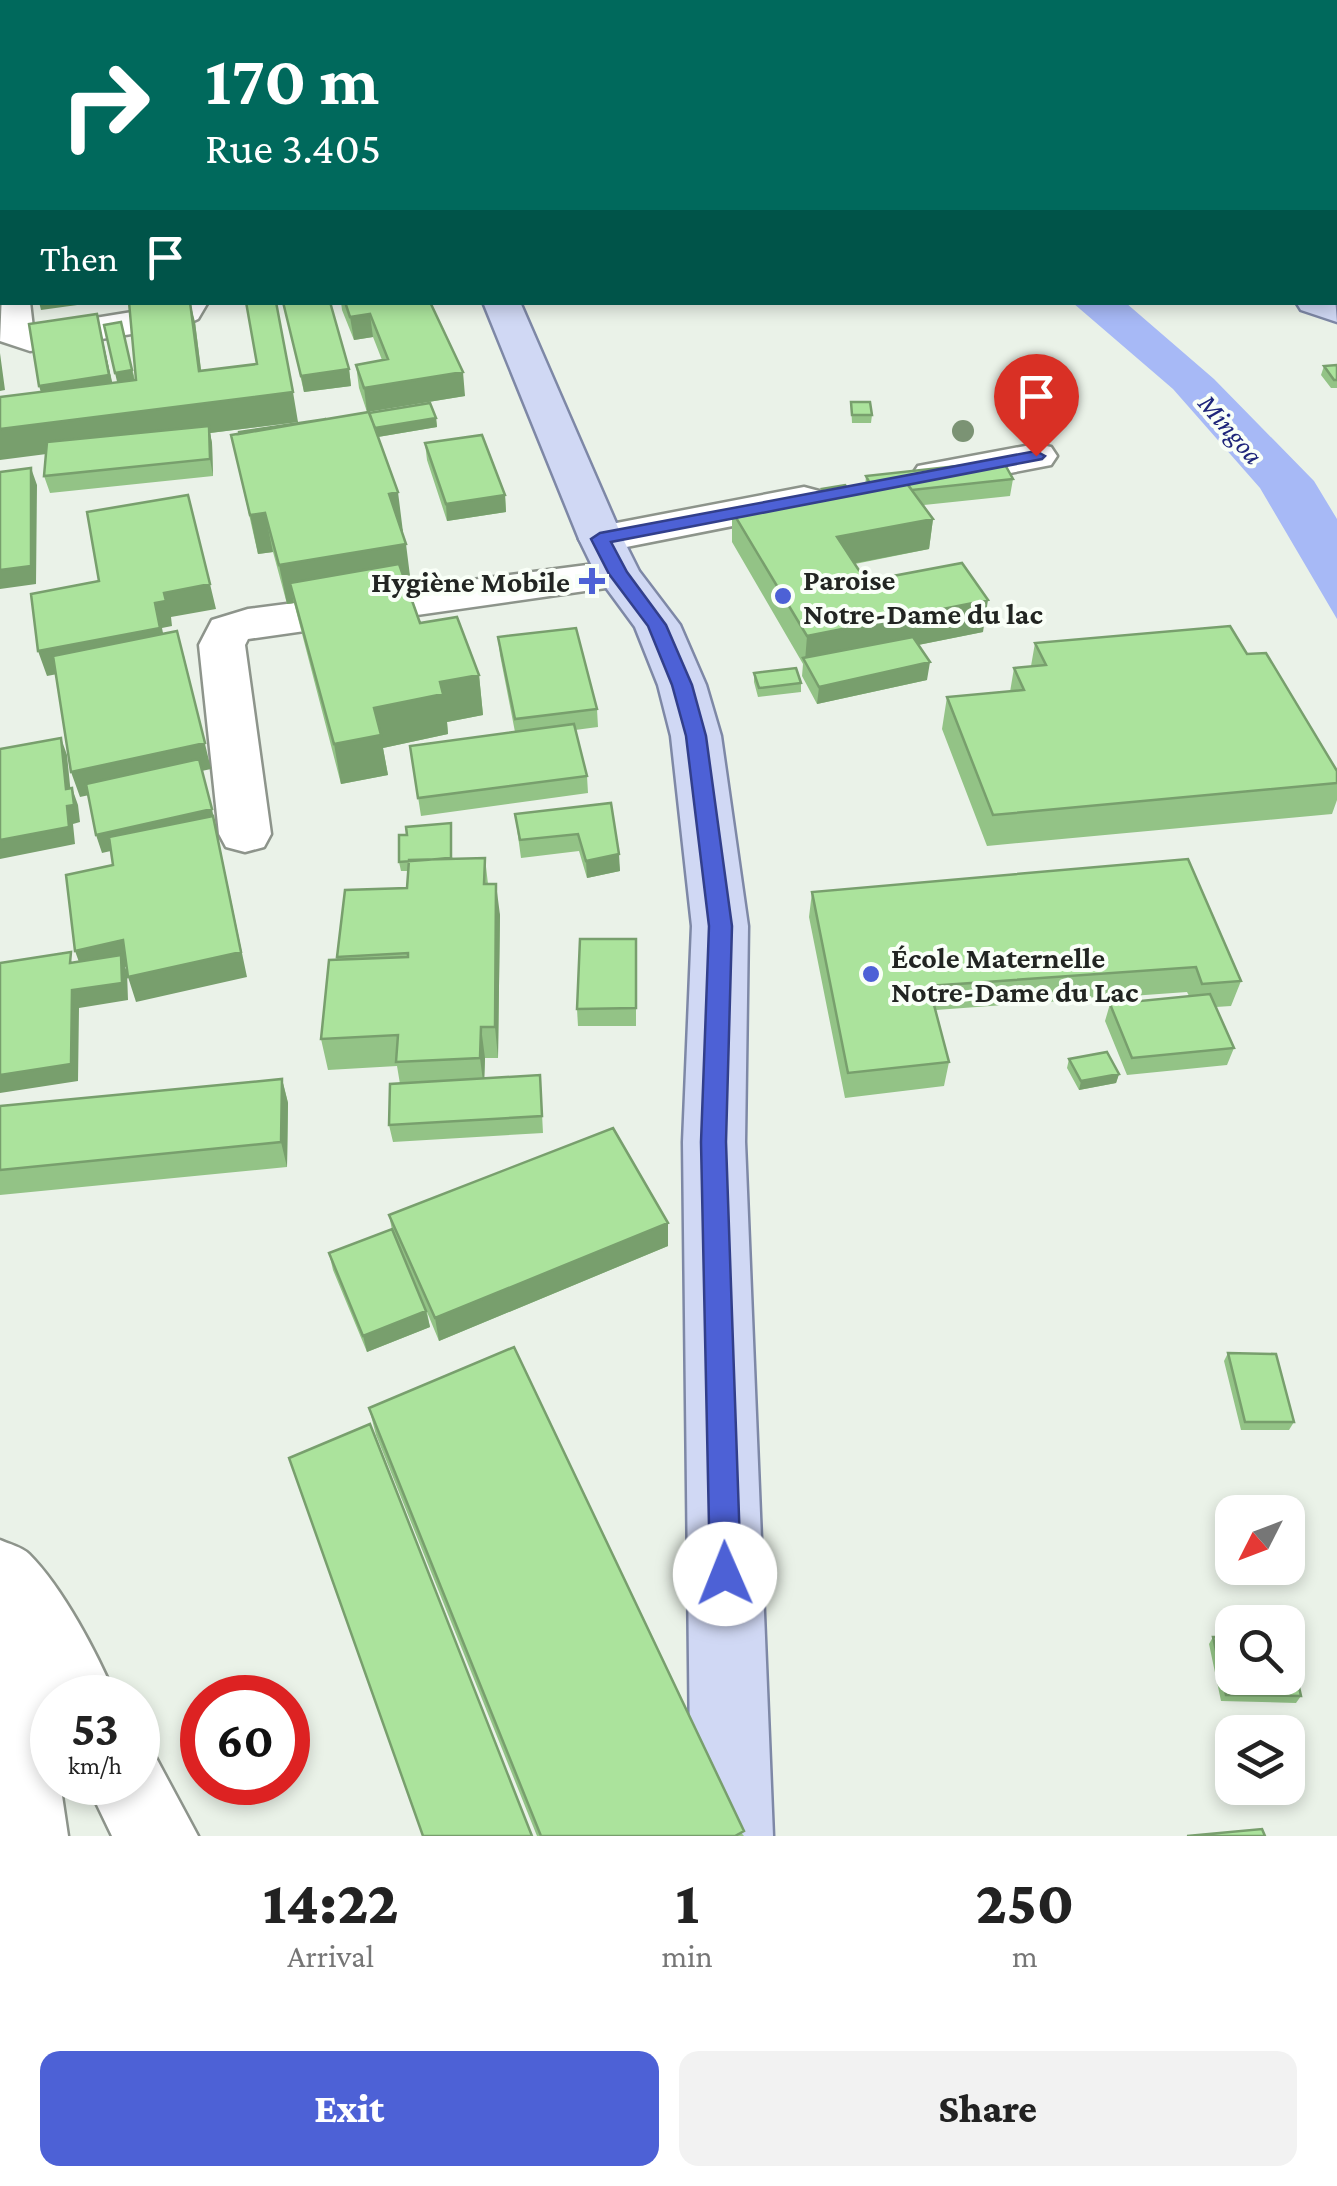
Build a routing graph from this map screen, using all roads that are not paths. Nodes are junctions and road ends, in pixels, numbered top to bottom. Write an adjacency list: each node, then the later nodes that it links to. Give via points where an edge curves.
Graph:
1 (12, 305): 2 (street, via 14,334 30,340 172,317)
2 (188, 305)
3 (504, 305): 7 (main road)
4 (1036, 456): 5 (street)
5 (904, 481)
6 (847, 492): 7 (street)
7 (609, 556): 8 (street, via 228,630 222,645); 15 (main road, via 657,625 682,685 696,736 720,926 714,1142)
8 (245, 834)
9 (0, 1576): 11 (street)
10 (0, 1643): 13 (street)
11 (63, 1675)
12 (139, 1805): 14 (street)
13 (27, 1836)
14 (157, 1836)
15 (732, 1836)

